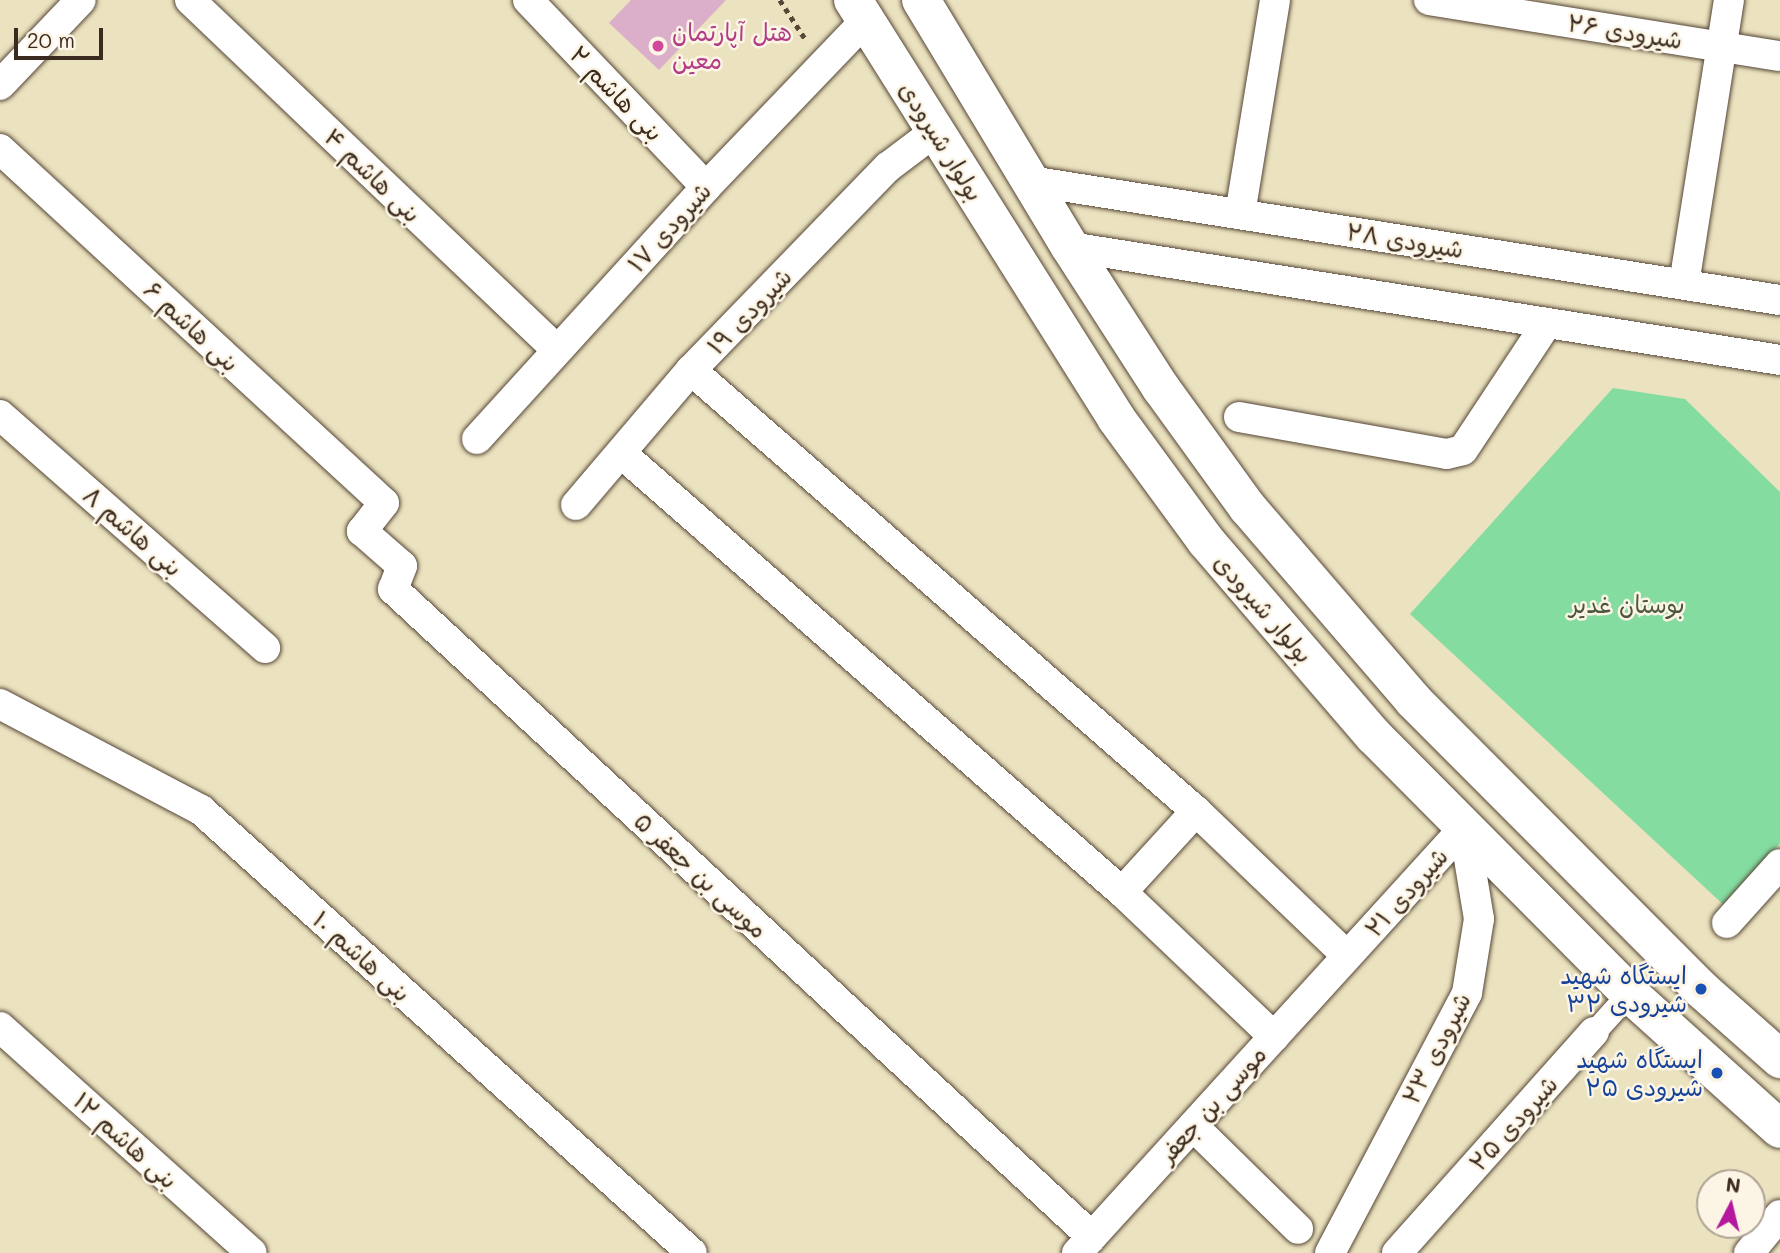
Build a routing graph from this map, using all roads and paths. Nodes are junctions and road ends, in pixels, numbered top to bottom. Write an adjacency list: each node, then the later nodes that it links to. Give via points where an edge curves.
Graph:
1 (82, 0): 13 (street)
2 (190, 0): 23 (street, بنی هاشم ۴)
3 (528, 0): 17 (street, بنی هاشم ۲)
4 (780, 0): 12 (path)
5 (921, 0): 16 (main road)
6 (1275, 0): 18 (street)
7 (1429, 0): 10 (street, شیرودی ۲۶)
8 (1729, 0): 10 (street)
9 (859, 10): 12 (street, شیرودی ۱۷); 14 (main road, بولوار شیرودی)
10 (1721, 46): 11 (street, شیرودی ۲۶); 20 (street)
11 (1780, 56)
12 (823, 64): 17 (street, شیرودی ۱۷)
13 (0, 86)
14 (937, 130): 25 (street, شیرودی ۱۹, via 888,167); 35 (main road, بولوار شیرودی, via 1116,418 1206,541 1374,736)
15 (0, 149): 30 (street, بنی هاشم ۶)
16 (1030, 181): 18 (street, شیرودی ۲۸); 19 (main road)
17 (706, 187): 23 (street, شیرودی ۱۷)
18 (1240, 214): 20 (street, شیرودی ۲۸)
19 (1070, 247): 22 (street); 44 (main road, via 1161,387 1248,508 1413,700 1701,989)
20 (1684, 284): 21 (street, شیرودی ۲۸)
21 (1780, 300)
22 (1547, 323): 24 (street); 27 (street, via 1463,450 1447,454)
23 (557, 350): 28 (street, شیرودی ۱۷)
24 (1780, 360)
25 (691, 370): 29 (street, شیرودی ۱۹); 34 (street)
26 (0, 415): 32 (street, بنی هاشم ۸)
27 (1239, 416)
28 (477, 439)
29 (621, 453): 31 (street, شیرودی ۱۹); 37 (street)
30 (384, 503): 49 (street, موسی بن جعفر ۵, via 362,531 402,566 393,589)
31 (576, 505)
32 (265, 648)
33 (0, 704): 51 (street, بنی هاشم ۱۰, via 201,810)
34 (1196, 811): 37 (street); 39 (street)
35 (1464, 828): 39 (street, شیرودی ۲۱); 40 (main road, بولوار شیرودی); 52 (street, شیرودی ۲۳, via 1479,919 1467,993)
36 (1780, 864): 38 (street)
37 (1122, 892): 43 (street)
38 (1727, 923)
39 (1348, 956): 43 (street, موسی بن جعفر)
40 (1629, 993): 42 (street, شیرودی ۲۵); 46 (main road, بولوار شیرودی)
41 (0, 1027): 50 (street, بنی هاشم ۱۲)
42 (1594, 1032): 53 (street, شیرودی ۲۵)
43 (1273, 1037): 45 (street, موسی بن جعفر)
44 (1780, 1059)
45 (1193, 1126): 48 (street); 49 (street, موسی بن جعفر)
46 (1780, 1129)
47 (1780, 1215): 54 (street)
48 (1298, 1229)
49 (1084, 1245)
50 (253, 1253)
51 (692, 1253)
52 (1330, 1253)
53 (1397, 1253)
54 (1749, 1253)

